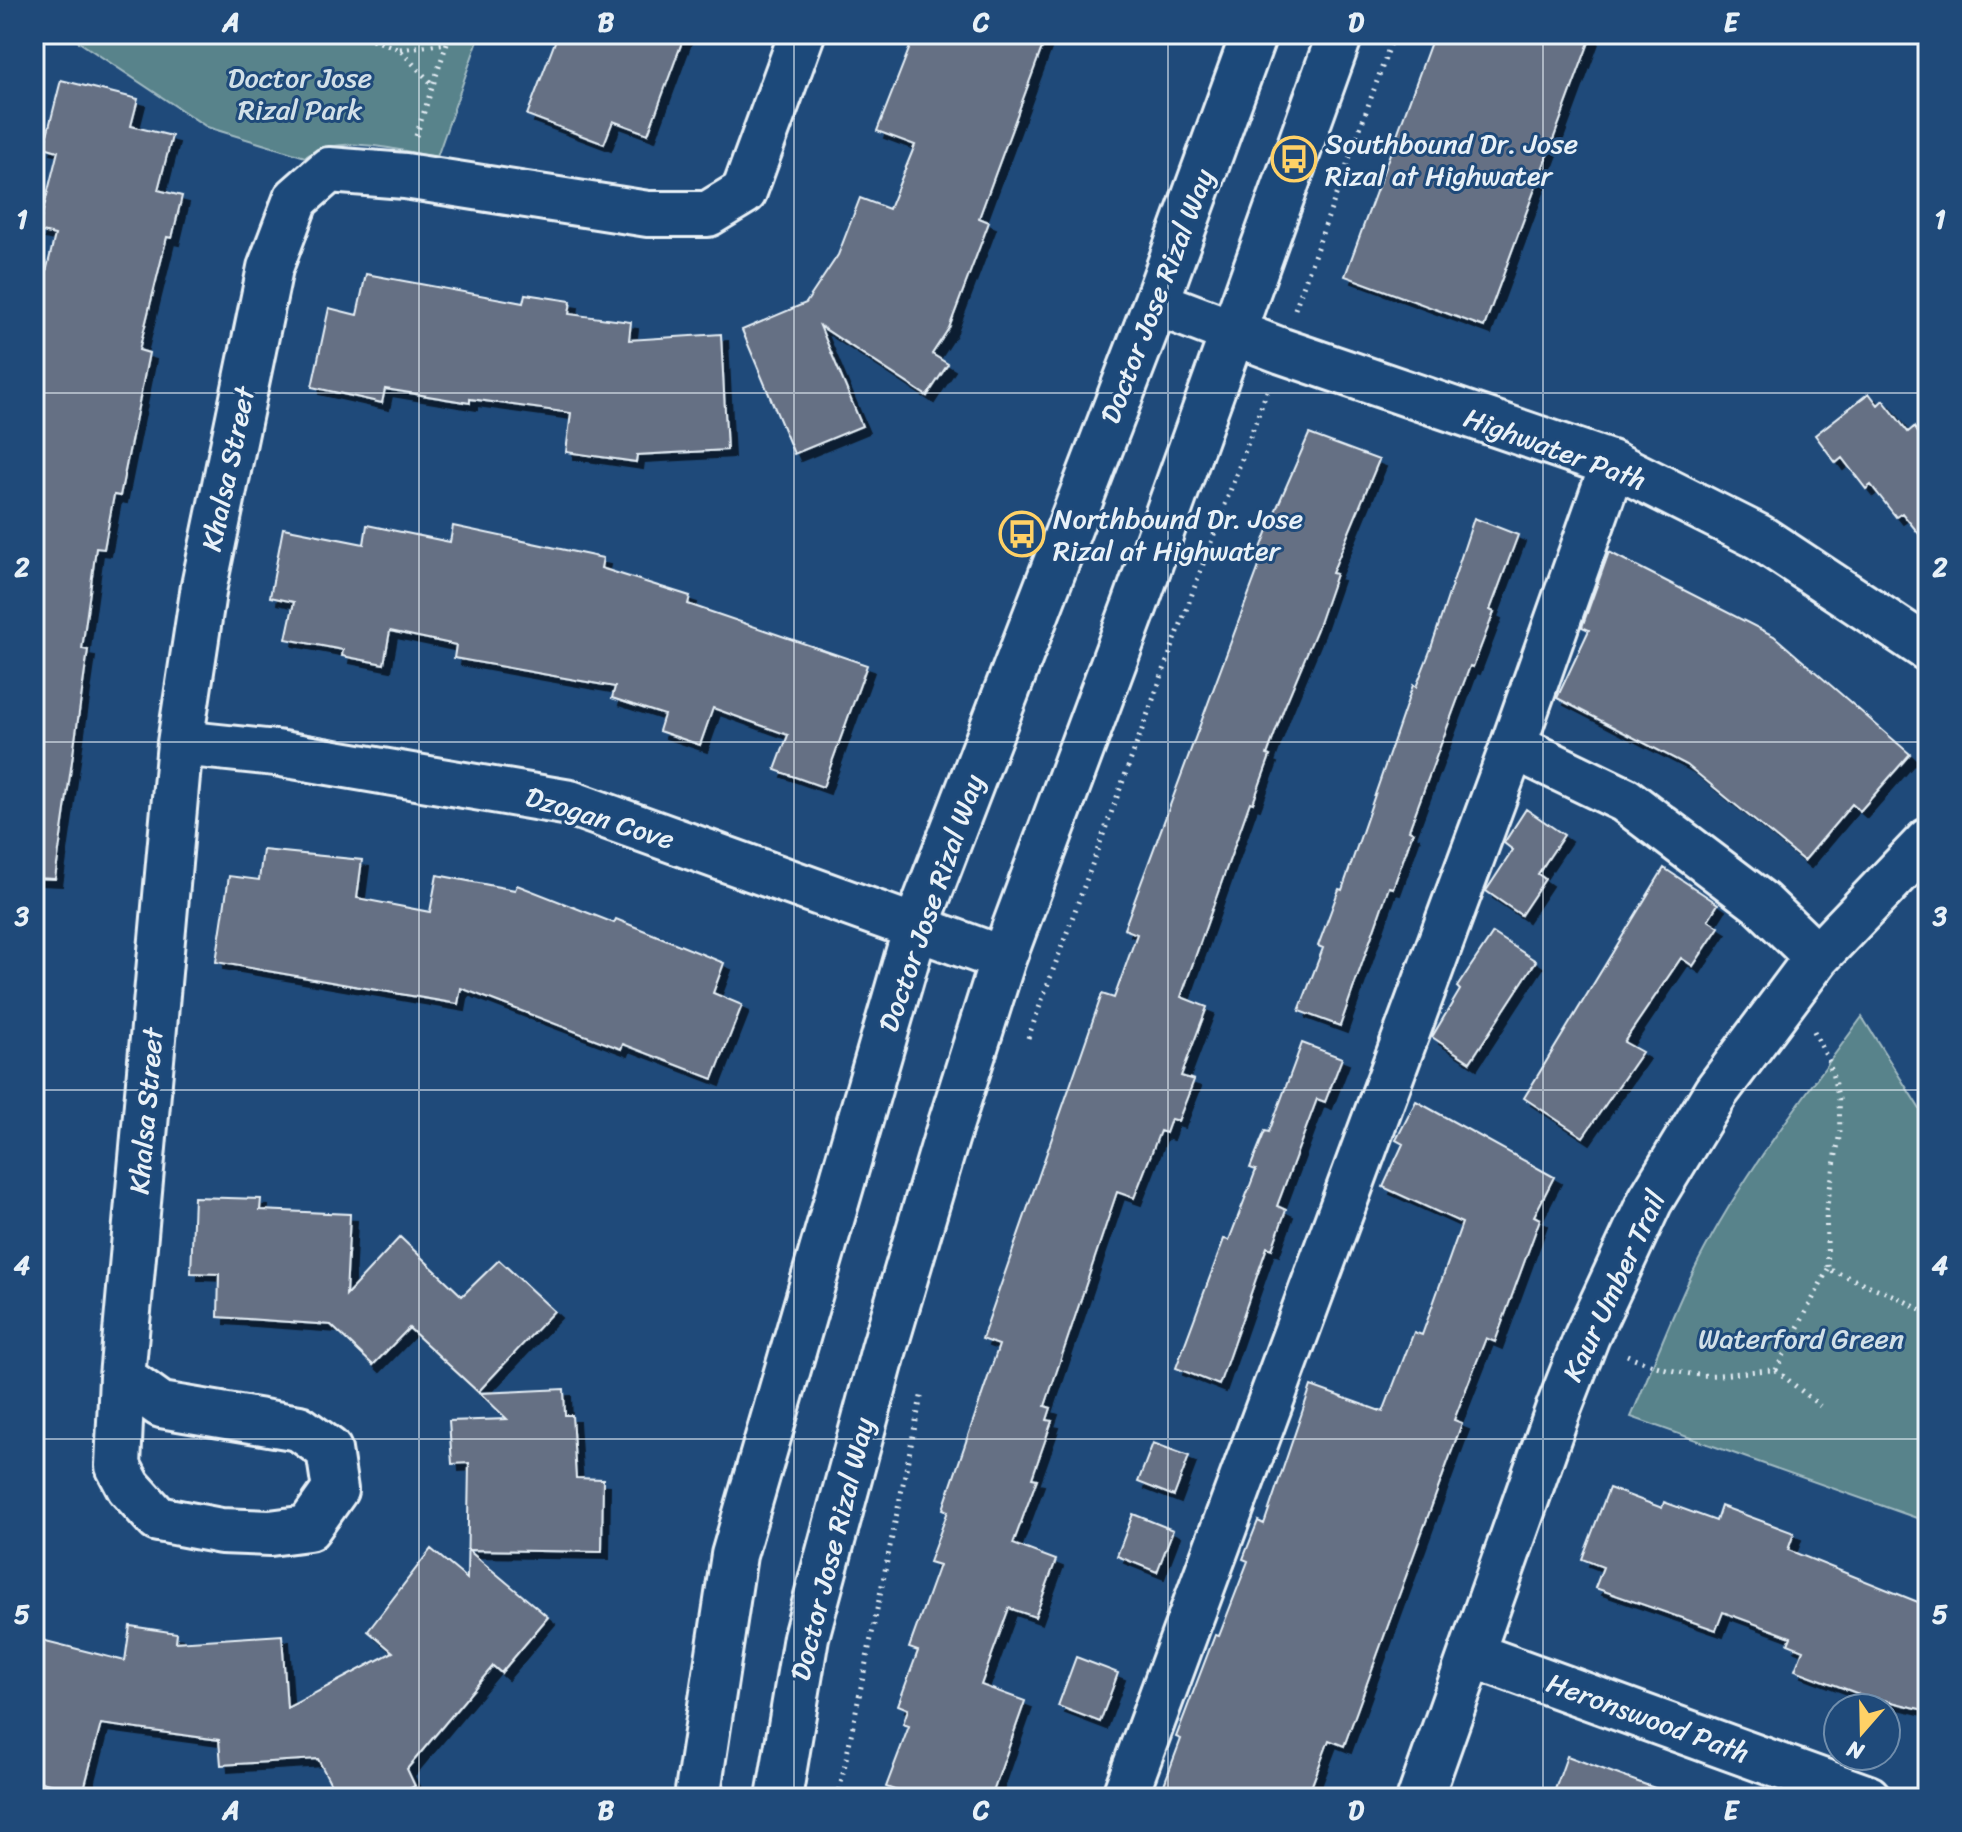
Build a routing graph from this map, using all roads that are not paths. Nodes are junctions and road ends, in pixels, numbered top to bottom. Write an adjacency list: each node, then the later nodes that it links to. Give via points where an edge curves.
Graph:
1 (802, 34): 8 (street, Khalsa Street, via 744,192 708,214 648,214 405,176 329,170 296,199 270,268 204,586)
2 (1254, 34): 4 (street, Doctor Jose Rizal Way)
3 (1340, 34): 5 (street, Doctor Jose Rizal Way)
4 (1156, 303): 5 (street, Highwater Path); 11 (street, Doctor Jose Rizal Way)
5 (1235, 331): 6 (street, Highwater Path); 13 (street, Doctor Jose Rizal Way)
6 (1613, 464): 7 (street, Highwater Path, via 1759,537); 9 (street)
7 (1928, 649)
8 (180, 743): 11 (street, Dzogan Cove, via 291,755 570,803); 14 (street, Khalsa Street)
9 (1513, 746): 12 (street, via 1625,800 1761,903); 18 (street)
10 (1928, 841): 12 (street, Kaur Umber Trail)
11 (916, 927): 13 (street, Dzogan Cove); 16 (street, Doctor Jose Rizal Way, via 734,1555)
12 (1817, 957): 15 (street, Kaur Umber Trail, via 1716,1092 1650,1201 1564,1395)
13 (1003, 959): 17 (street, Doctor Jose Rizal Way, via 884,1349 810,1622)
14 (122, 1377): 14 (street, Khalsa Street, via 118,1466 158,1519 221,1531 308,1528 335,1490 329,1450 299,1428 161,1405)
15 (1473, 1655): 19 (street, Kaur Umber Trail); 20 (street, Heronswood Path)
16 (697, 1798)
17 (779, 1798)
18 (1124, 1798)
19 (1420, 1798)
20 (1868, 1798)

